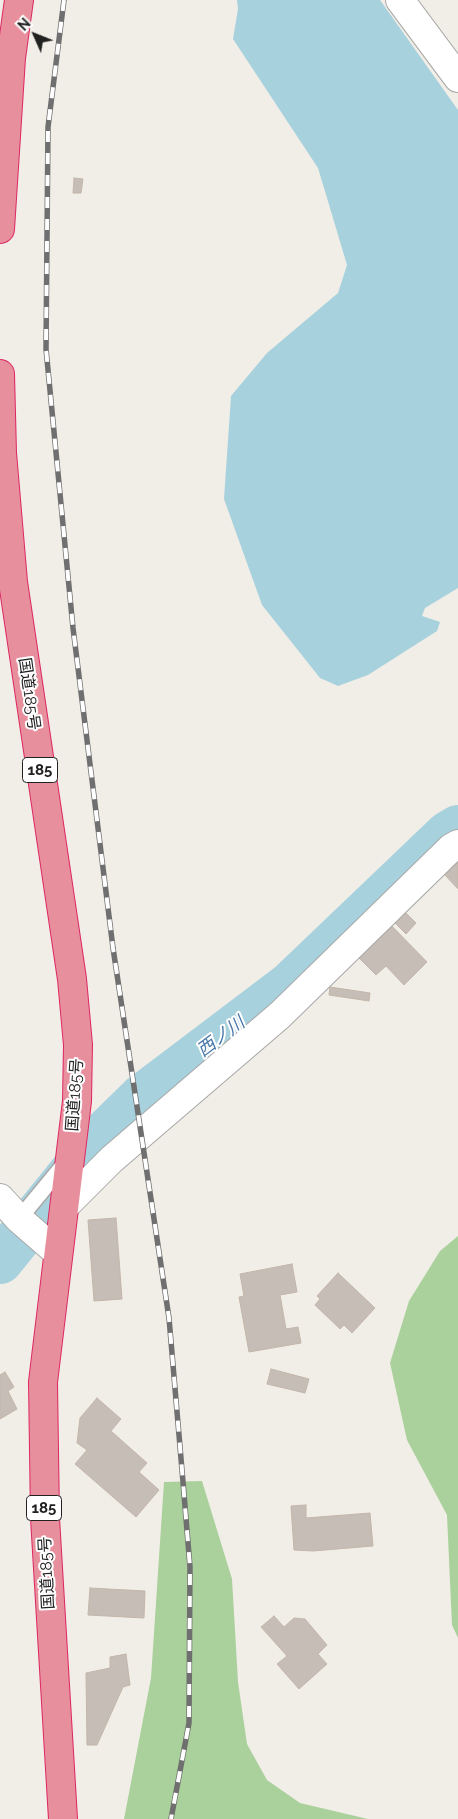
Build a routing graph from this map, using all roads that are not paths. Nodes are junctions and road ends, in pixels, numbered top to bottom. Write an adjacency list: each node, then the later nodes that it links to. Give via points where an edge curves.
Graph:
1 (19, 0): 4 (highway, via 10,58)
2 (400, 0): 3 (street)
3 (458, 78)
4 (0, 229)
5 (0, 374): 7 (highway, 国道185号 / 185, via 2,453 13,582 72,979 78,1045)
6 (458, 844): 9 (street, via 280,1015)
7 (70, 1161): 9 (highway, 国道185号 / 185); 10 (lane)
8 (0, 1198): 10 (street)
9 (66, 1202): 10 (highway, 国道185号 / 185)
10 (29, 1233): 11 (highway, 国道185号 / 185, via 43,1382 42,1452)
11 (63, 1819)

